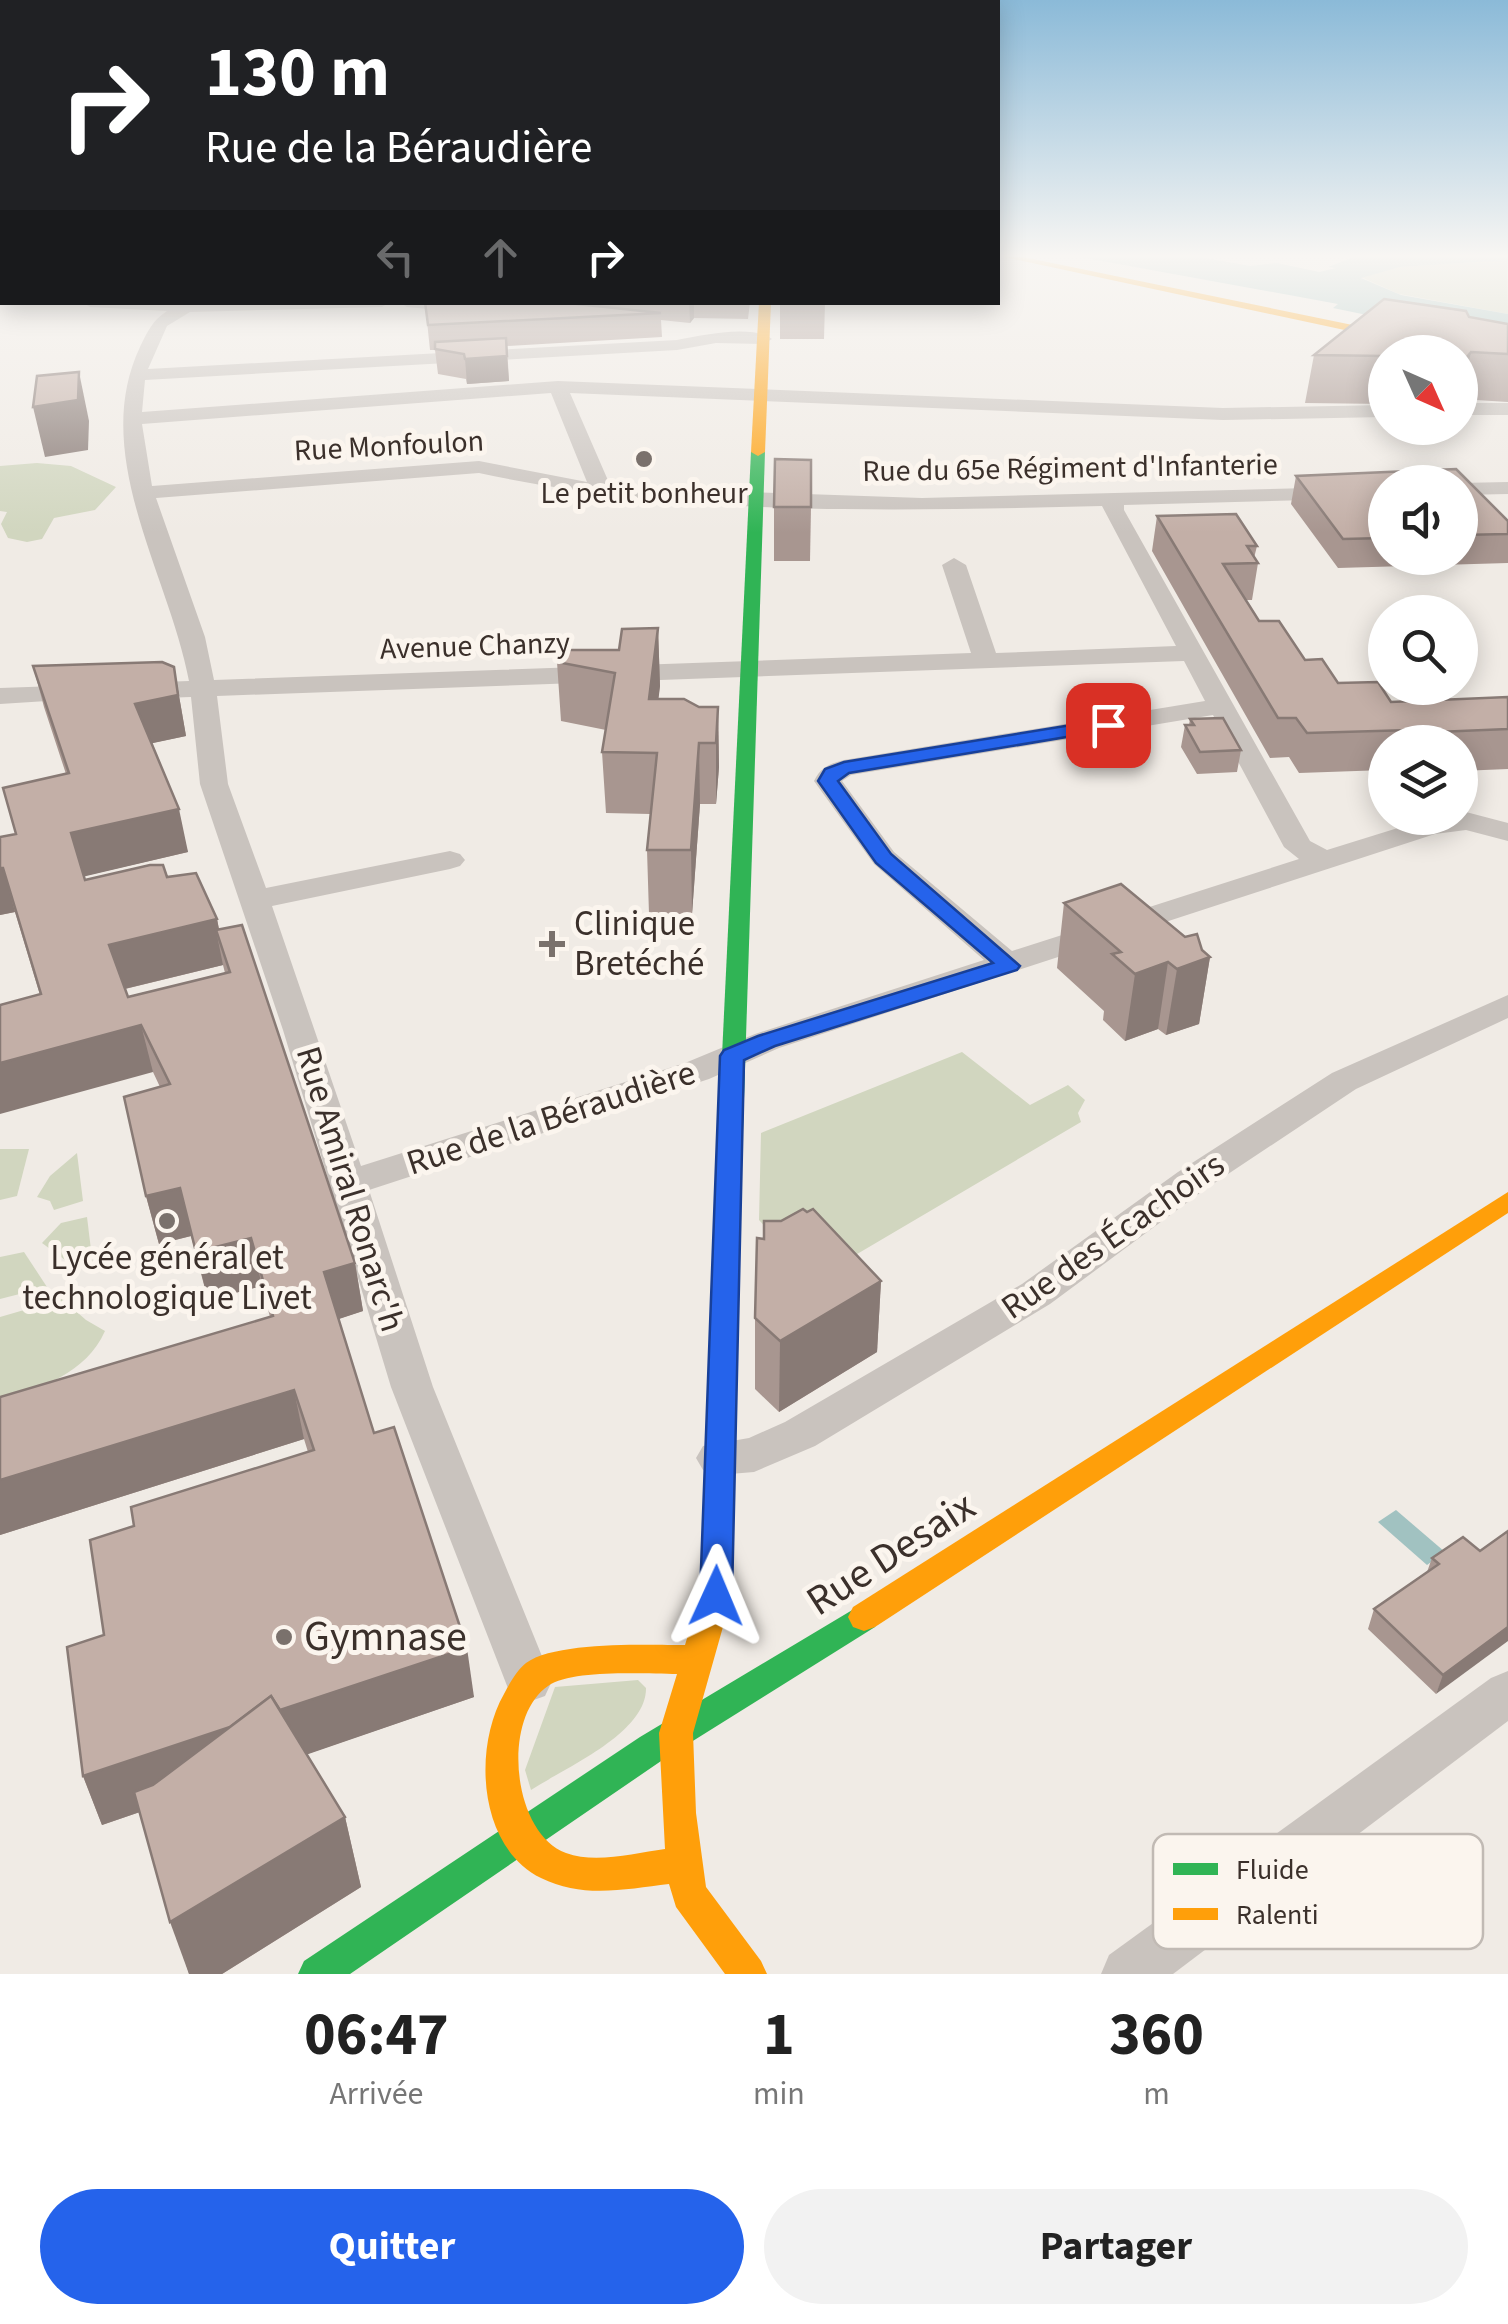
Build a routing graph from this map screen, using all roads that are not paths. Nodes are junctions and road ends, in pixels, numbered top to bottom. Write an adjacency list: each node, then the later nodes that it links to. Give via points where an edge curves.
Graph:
1 (148, 349): 6 (street, Rue Amiral Ronarc'h)
2 (617, 349): 6 (street)
3 (763, 349): 8 (street)
4 (1452, 349): 5 (street)
5 (1508, 361)
6 (136, 374): 12 (street, Rue Amiral Ronarc'h)
7 (558, 386): 8 (street); 12 (street); 15 (street)
8 (760, 396): 11 (street, via 1223,414); 18 (street)
9 (1508, 408): 10 (street)
10 (1478, 409)
11 (1368, 411)
12 (131, 419): 16 (street, Rue Amiral Ronarc'h)
13 (1508, 488): 14 (street)
14 (1478, 489)
15 (602, 491): 16 (street, Rue Monfoulon, via 479,467); 18 (street, Rue Monfoulon)
16 (143, 493): 24 (street, Rue Amiral Ronarc'h, via 193,637)
17 (1368, 493): 19 (street, Rue du 65e Régiment d'Infanterie)
18 (756, 499): 19 (street, Rue du 65e Régiment d'Infanterie); 23 (street)
19 (1113, 501): 21 (street)
20 (954, 565): 22 (street)
21 (1193, 653): 22 (street, Avenue Chanzy); 26 (street)
22 (986, 660): 23 (street, Avenue Chanzy)
23 (750, 669): 24 (street, Avenue Chanzy); 33 (street)
24 (203, 688): 25 (street, Avenue Chanzy); 30 (street, Rue Amiral Ronarc'h, via 214,784)
25 (0, 696)
26 (1222, 706): 29 (street, via 1299,846); 31 (street, via 832,774 828,781 884,858)
27 (1508, 832): 29 (street, Rue de la Béraudière, via 1447,822)
28 (450, 860): 30 (street)
29 (1324, 860): 31 (street, Rue de la Béraudière)
30 (254, 900): 34 (street, Rue Amiral Ronarc'h)
31 (1009, 966): 33 (street, Rue de la Béraudière)
32 (1508, 1005): 36 (street, Rue des Écachoirs, via 1344,1081 1191,1180 1036,1294 800,1434 754,1455)
33 (732, 1056): 34 (street, Rue de la Béraudière); 36 (street)
34 (346, 1184): 38 (street, Rue Amiral Ronarc'h, via 412,1388)
35 (1508, 1200): 40 (street, Rue Desaix)
36 (718, 1458): 37 (street, via 716,1596)
37 (698, 1659): 38 (street, via 564,1663); 40 (street)
38 (528, 1681): 41 (street, via 512,1710 497,1782)
39 (1508, 1693): 42 (street)
40 (676, 1734): 41 (street, Rue Desaix); 43 (street)
41 (523, 1834): 43 (street, via 543,1859 571,1871); 46 (street, Rue Desaix)
42 (1317, 1834)
43 (683, 1865): 44 (street)
44 (703, 1917): 47 (street); 48 (street)
45 (1162, 1949): 49 (street)
46 (316, 1974)
47 (698, 1974)
48 (748, 1974)
49 (1128, 1974)

